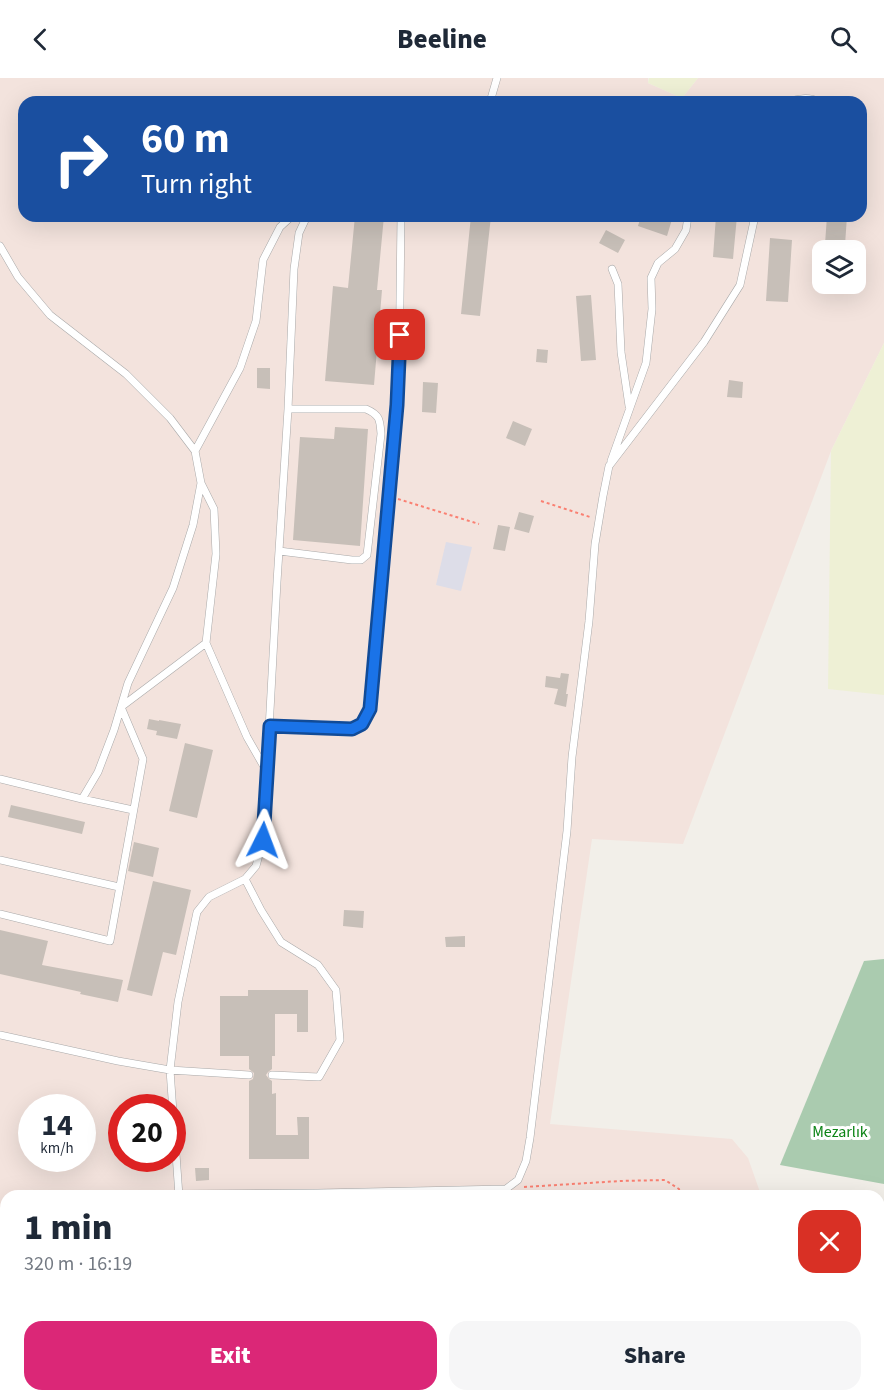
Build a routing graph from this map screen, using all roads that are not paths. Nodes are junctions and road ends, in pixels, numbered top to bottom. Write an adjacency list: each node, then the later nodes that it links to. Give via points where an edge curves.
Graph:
1 (497, 78): 2 (lane)
2 (492, 96)
3 (285, 222): 12 (lane, via 263,260 256,321 240,368)
4 (304, 222): 10 (lane, via 294,268)
5 (401, 222): 18 (lane, via 399,382 370,709 362,724 352,729)
6 (687, 222): 11 (lane, via 675,249 658,263 651,278 646,363)
7 (754, 222): 13 (lane, via 740,285 704,342)
8 (0, 246): 12 (lane, via 18,277 50,315 126,374 170,418)
9 (612, 269): 11 (lane, via 618,284)
10 (288, 409): 15 (lane); 15 (lane, via 366,409 380,421 381,434 367,555 352,560)
11 (629, 409): 13 (lane)
12 (195, 451): 14 (lane)
13 (609, 466): 32 (lane, via 595,544 567,831 526,1161 518,1180 506,1189)
14 (201, 483): 16 (lane, via 214,509 216,554); 17 (lane, via 193,525 173,588 128,683)
15 (279, 551): 18 (lane)
16 (206, 643): 17 (lane); 19 (lane, via 247,737)
17 (121, 707): 21 (lane, via 98,772); 22 (lane, via 143,759)
18 (270, 726): 19 (lane)
19 (267, 772): 24 (lane, via 263,840 256,866)
20 (0, 779): 21 (lane)
21 (82, 799): 22 (lane)
22 (133, 810): 25 (lane)
23 (0, 860): 25 (lane)
24 (245, 879): 28 (lane, via 209,897 197,912 178,1002); 30 (lane, via 281,942 318,965 336,990 340,1040 319,1077)
25 (119, 886): 26 (lane, via 110,940)
26 (0, 914)
27 (0, 1035): 28 (lane)
28 (170, 1070): 29 (lane); 31 (lane)
29 (249, 1074)
30 (272, 1075)
31 (179, 1190)
32 (469, 1190)

